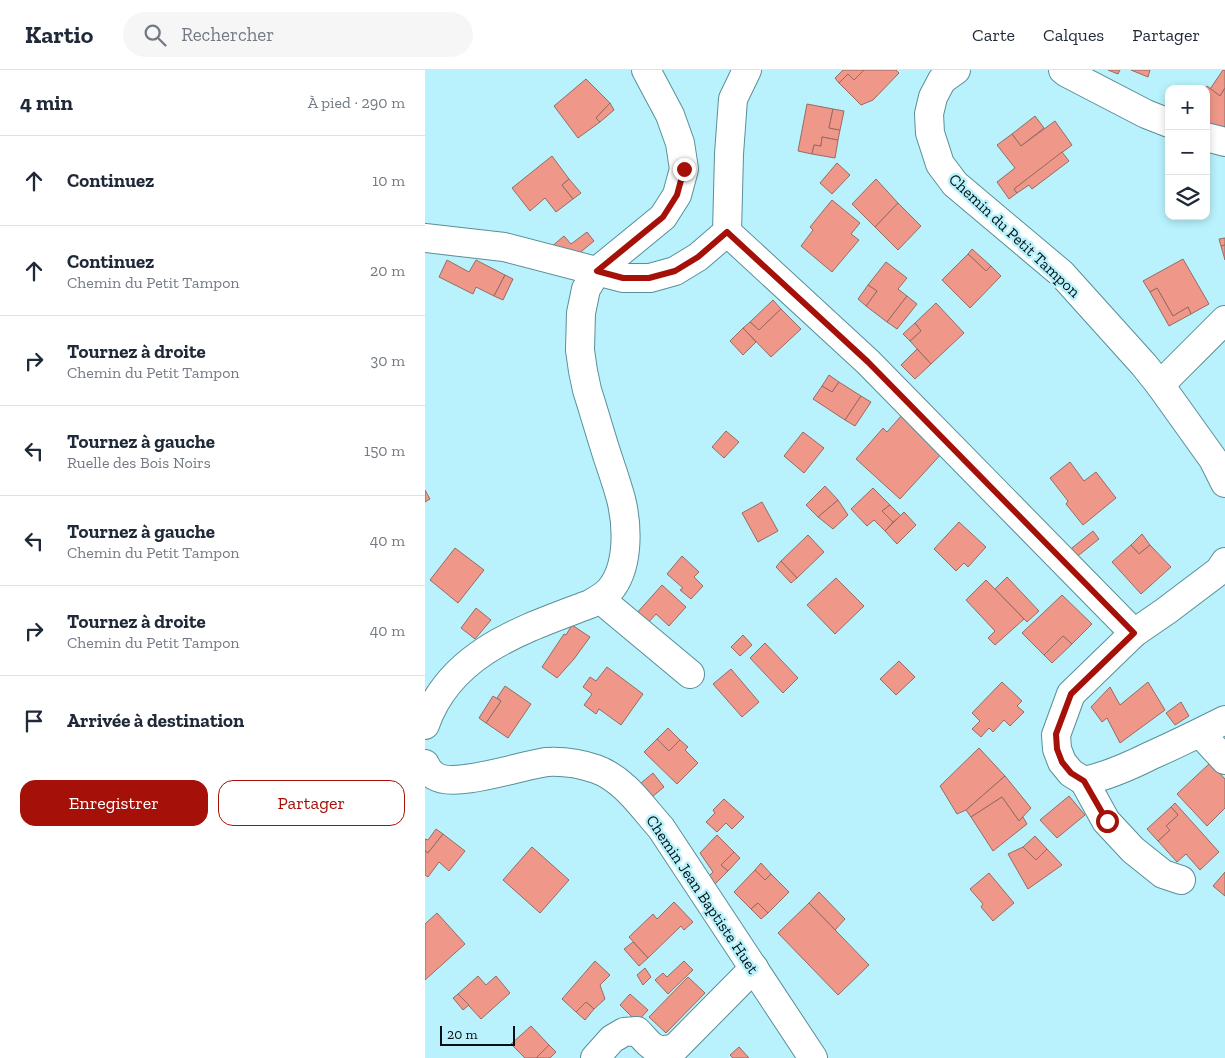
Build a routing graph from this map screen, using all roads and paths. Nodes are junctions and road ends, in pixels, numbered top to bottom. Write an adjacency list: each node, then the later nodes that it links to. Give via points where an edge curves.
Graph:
1 (646, 70): 10 (street, via 670,114 680,143 684,169 677,195 663,217)
2 (747, 70): 8 (street, via 733,99)
3 (956, 70): 12 (street, Chemin du Petit Tampon, via 942,80 933,96 929,114 930,132 940,164 955,184 1062,274)
4 (1063, 70): 5 (street)
5 (1165, 121)
6 (1210, 138): 7 (street)
7 (1225, 142)
8 (727, 232): 10 (street, via 698,257 675,271 649,278 623,278); 16 (street, via 868,362)
9 (425, 238): 10 (street, via 504,247)
10 (597, 271): 15 (street, via 586,289 581,314 580,350 587,390 621,499 625,536 622,564 616,580)
11 (1225, 320): 12 (street)
12 (1160, 385): 13 (street, Chemin du Petit Tampon, via 1213,458)
13 (1225, 483)
14 (1225, 562): 16 (street, via 1219,571)
15 (599, 599): 17 (street); 19 (street, via 524,629 492,646 466,665 443,690)
16 (1134, 633): 23 (street, via 1071,694 1056,734 1062,762)
17 (690, 674)
18 (1225, 720): 20 (street)
19 (425, 725)
20 (1200, 733): 21 (street); 23 (street, via 1118,771)
21 (1225, 760)
22 (425, 764): 25 (street, Chemin Jean Baptiste Huet, via 436,777 450,780 547,762 571,763 598,770 616,780 661,828)
23 (1084, 781): 24 (street, via 1107,821 1133,850 1163,874)
24 (1181, 880)
25 (754, 968): 26 (street, via 675,1048 656,1050 637,1031 624,1032); 27 (street, Chemin Jean Baptiste Huet)
26 (595, 1058)
27 (813, 1058)

